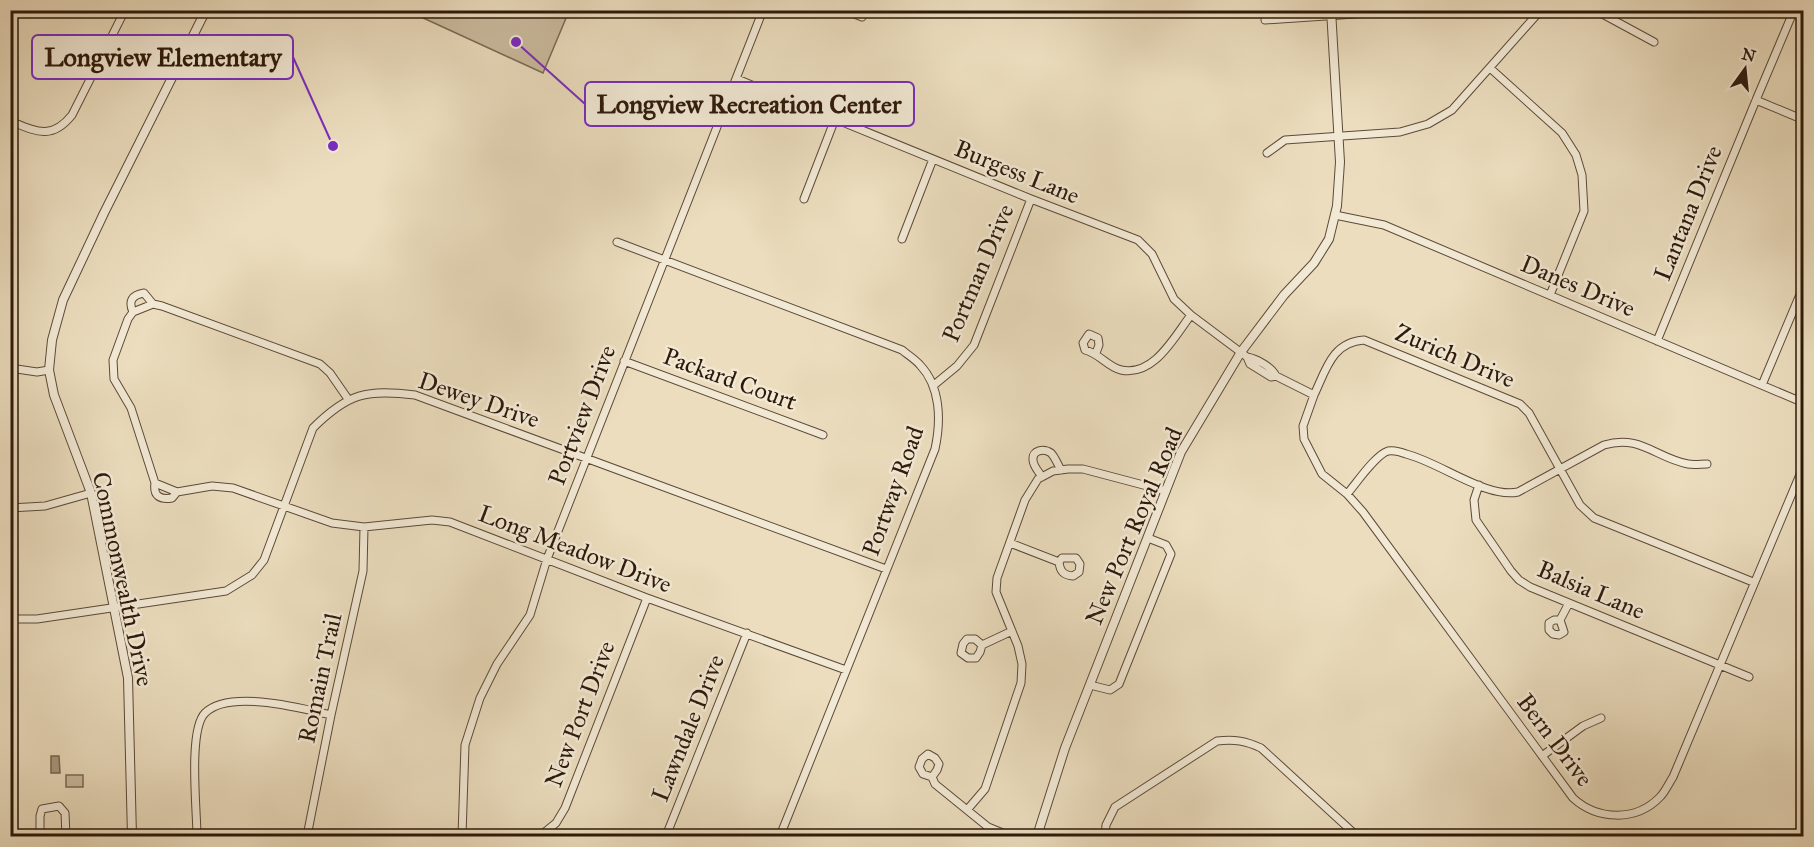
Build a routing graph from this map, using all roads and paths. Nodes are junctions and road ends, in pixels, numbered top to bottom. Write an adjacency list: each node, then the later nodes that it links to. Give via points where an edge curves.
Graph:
1 (14, 10): 12 (street)
2 (125, 10): 20 (street, via 63,126 44,132)
3 (206, 10): 40 (street, Commonwealth Drive, via 63,300)
4 (764, 10): 16 (street, Portview Drive)
5 (845, 10): 6 (street, via 862,18)
6 (865, 10)
7 (1541, 10): 15 (street)
8 (1595, 10): 14 (street)
9 (1794, 10): 17 (street, Lantana Drive)
10 (1385, 12): 11 (street)
11 (1331, 13): 13 (street); 21 (street, New Port Royal Road)
12 (10, 16)
13 (1265, 20)
14 (1654, 42)
15 (1490, 68): 21 (street, via 1452,111 1428,124 1400,132); 31 (street, via 1562,133 1576,154 1582,174 1584,211)
16 (737, 79): 18 (street, Burgess Lane); 29 (street, Portview Drive)
17 (1756, 100): 19 (street); 35 (street, Lantana Drive)
18 (835, 119): 23 (street, Burgess Lane); 24 (street)
19 (1803, 120)
20 (10, 121)
21 (1338, 138): 22 (street, via 1285,140); 26 (street, New Port Royal Road)
22 (1267, 153)
23 (933, 159): 25 (street, Burgess Lane); 27 (street)
24 (804, 199)
25 (1031, 199): 34 (street, Burgess Lane, via 1138,240 1152,254 1174,299); 41 (street, Portman Drive, via 974,345 957,366)
26 (1335, 215): 31 (street, Danes Drive, via 1384,225); 37 (street, New Port Royal Road, via 1329,238 1314,263 1284,295)
27 (902, 239)
28 (617, 242): 29 (street, Portway Road)
29 (664, 260): 38 (street, Portview Drive); 41 (street, Portway Road, via 902,350 921,365)
30 (1803, 285): 42 (street)
31 (1550, 295): 35 (street, Danes Drive)
32 (153, 304): 33 (street); 33 (street, via 144,293 137,294 130,305); 44 (street, via 320,364)
33 (134, 312): 57 (street, Long Meadow Drive, via 113,360 114,379 130,408 155,483 177,492 212,486 233,488)
34 (1191, 315): 36 (street, via 1159,358 1139,370 1120,370); 37 (street, Burgess Lane)
35 (1657, 341): 42 (street, Danes Drive)
36 (1096, 353)
37 (1244, 355): 43 (street); 54 (street, New Port Royal Road, via 1216,391 1181,452)
38 (624, 361): 46 (street, Packard Court); 47 (street, Portview Drive)
39 (10, 368): 40 (street)
40 (49, 370): 55 (street, Commonwealth Drive, via 54,395)
41 (933, 385): 64 (street, Portway Road, via 939,430 935,449)
42 (1762, 385): 45 (street, Danes Drive)
43 (1314, 395): 51 (street, Zurich Drive, via 1341,346 1351,341 1375,343 1520,404); 56 (street, Bern Drive, via 1304,426 1304,440 1322,474)
44 (348, 399): 47 (street, Dewey Drive, via 388,391 415,395); 57 (street, Dewey Drive, via 313,428)
45 (1803, 403)
46 (823, 435)
47 (587, 459): 62 (street, Portview Drive); 64 (street, Dewey Drive)
48 (1707, 464): 51 (street, via 1688,464 1630,441 1617,441)
49 (1803, 465): 65 (street, Bern Drive)
50 (1061, 470): 52 (street); 52 (street, via 1052,454 1037,452 1033,462); 54 (street, via 1083,469)
51 (1561, 470): 53 (street, via 1518,492 1507,494); 65 (street, Zurich Drive, via 1580,505 1594,518)
52 (1042, 477): 61 (street, via 1025,500)
53 (1479, 485): 56 (street, via 1425,459 1388,451 1377,458); 67 (street, Balsia Lane, via 1474,500 1476,520 1511,571 1530,587)
54 (1166, 491): 60 (street, New Port Royal Road)
55 (91, 493): 58 (street, via 45,506); 68 (street, Commonwealth Drive)
56 (1347, 494): 80 (street, Bern Drive)
57 (285, 506): 59 (street, Long Meadow Drive, via 332,523); 68 (street, Dewey Drive, via 264,560 252,575 226,591)
58 (10, 508)
59 (364, 527): 62 (street, Long Meadow Drive, via 432,520 450,522); 78 (street, Romain Trail, via 363,571)
60 (1148, 538): 77 (street, New Port Royal Road); 77 (street, via 1166,545 1171,554 1167,565 1119,684 1110,690)
61 (1010, 543): 63 (street); 71 (street, via 996,592)
62 (547, 559): 66 (street, Long Meadow Drive); 88 (street, Portview Drive, via 530,615 480,698 465,745)
63 (1059, 562)
64 (886, 569): 75 (street, Portway Road)
65 (1753, 582): 74 (street, Bern Drive)
66 (647, 598): 72 (street, Long Meadow Drive); 89 (street, New Port Drive, via 565,808)
67 (1569, 603): 70 (street); 74 (street, Balsia Lane)
68 (113, 608): 69 (street, Dewey Drive); 85 (street, Commonwealth Drive, via 128,678)
69 (10, 619)
70 (1560, 620)
71 (1012, 631): 73 (street); 82 (street, via 1022,664 1021,683 985,789)
72 (747, 633): 75 (street, Long Meadow Drive); 90 (street, Lawndale Drive)
73 (982, 645)
74 (1719, 664): 76 (street, Balsia Lane); 80 (street, Bern Drive, via 1672,777 1661,796 1638,812 1610,815 1583,808)
75 (846, 670): 91 (street, Portway Road)
76 (1749, 677)
77 (1090, 685): 93 (street, New Port Royal Road, via 1065,748)
78 (331, 715): 86 (street, via 264,701 226,703 205,712 194,744); 87 (street, Romain Trail)
79 (1601, 718): 80 (street, via 1583,726)
80 (1542, 756)
81 (932, 777): 82 (street, via 935,784)
82 (967, 810): 92 (street, via 988,827)
83 (40, 837): 84 (street, via 39,816 42,808 49,806 59,806 65,813)
84 (66, 837)
85 (132, 837)
86 (197, 837)
87 (307, 837)
88 (462, 837)
89 (540, 837)
90 (666, 837)
91 (780, 837)
92 (1010, 837)
93 (1038, 837)
94 (1105, 837): 95 (street, via 1115,807 1217,741 1232,739 1262,748)
95 (1357, 837)

